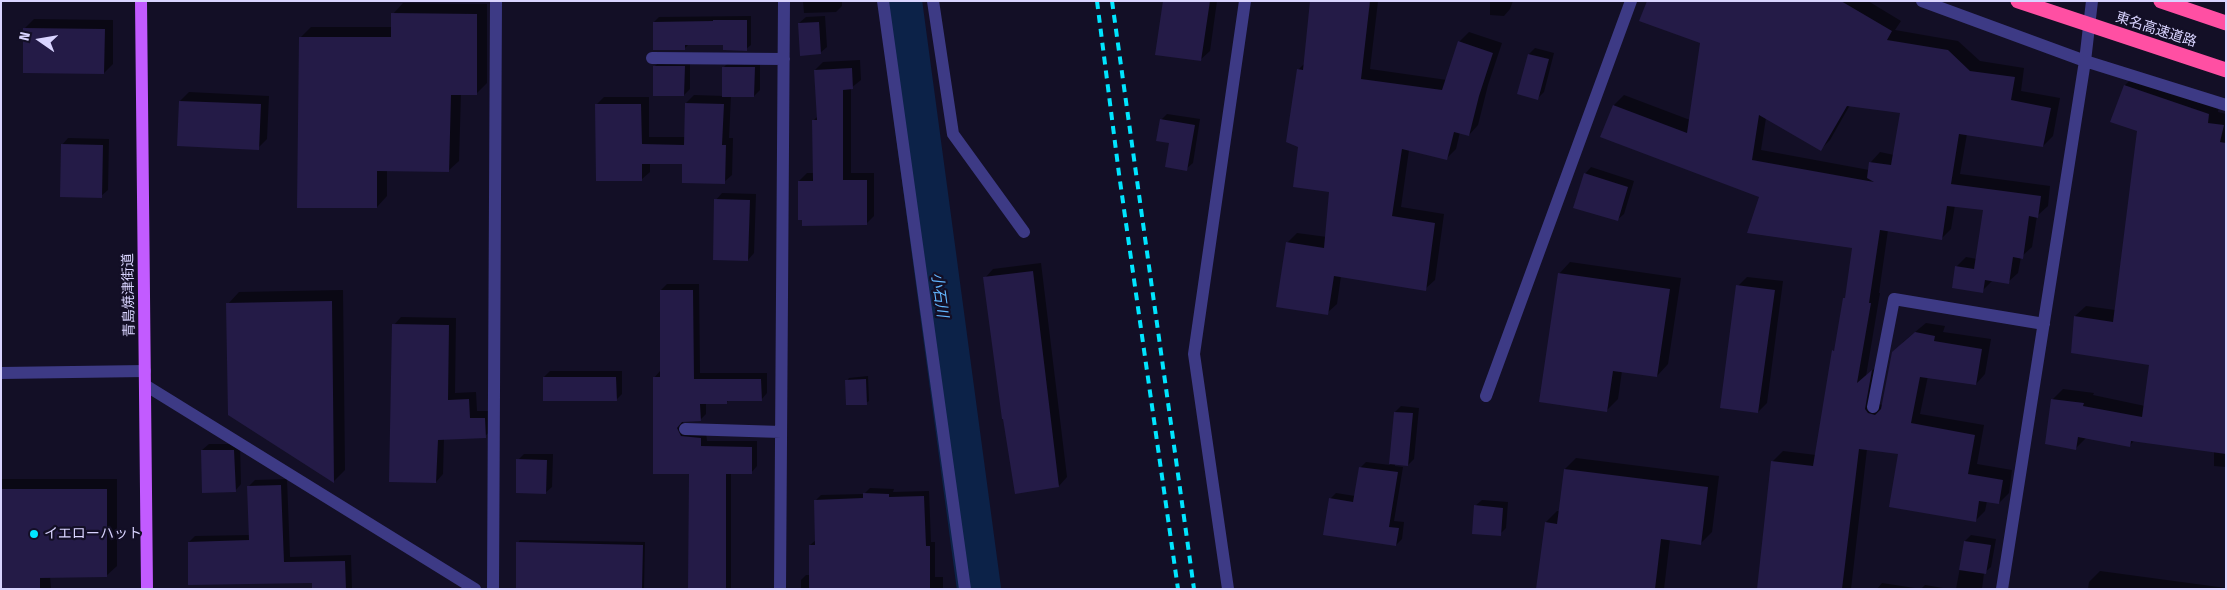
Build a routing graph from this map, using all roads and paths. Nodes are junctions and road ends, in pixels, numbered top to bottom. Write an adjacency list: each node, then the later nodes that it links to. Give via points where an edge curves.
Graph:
1 (142, 1): 20 (main road, 青島焼津街道)
2 (496, 1): 29 (street)
3 (784, 1): 14 (street)
4 (883, 1): 31 (street)
5 (933, 1): 18 (street, via 953,134)
6 (1245, 1): 32 (street, via 1194,354)
7 (1631, 1): 23 (street)
8 (1922, 1): 15 (street)
9 (2018, 1): 16 (highway, 東名高速道路, bridge)
10 (2092, 1): 15 (street)
11 (2161, 1): 12 (highway, 東名高速道路)
12 (2226, 23)
13 (652, 58): 14 (street)
14 (784, 59): 26 (street)
15 (2085, 61): 17 (street); 19 (street)
16 (2226, 70)
17 (2226, 105)
18 (1024, 232)
19 (2044, 324): 24 (street, via 1894,299); 33 (street)
20 (145, 371): 21 (street); 22 (main road, 青島焼津街道)
21 (1, 374)
22 (145, 385): 27 (main road, 青島焼津街道); 28 (street)
23 (1486, 396)
24 (1873, 407)
25 (685, 429): 26 (street)
26 (781, 432): 30 (street)
27 (146, 589)
28 (475, 589)
29 (493, 589)
30 (780, 589)
31 (965, 589)
32 (1228, 589)
33 (2002, 589)

